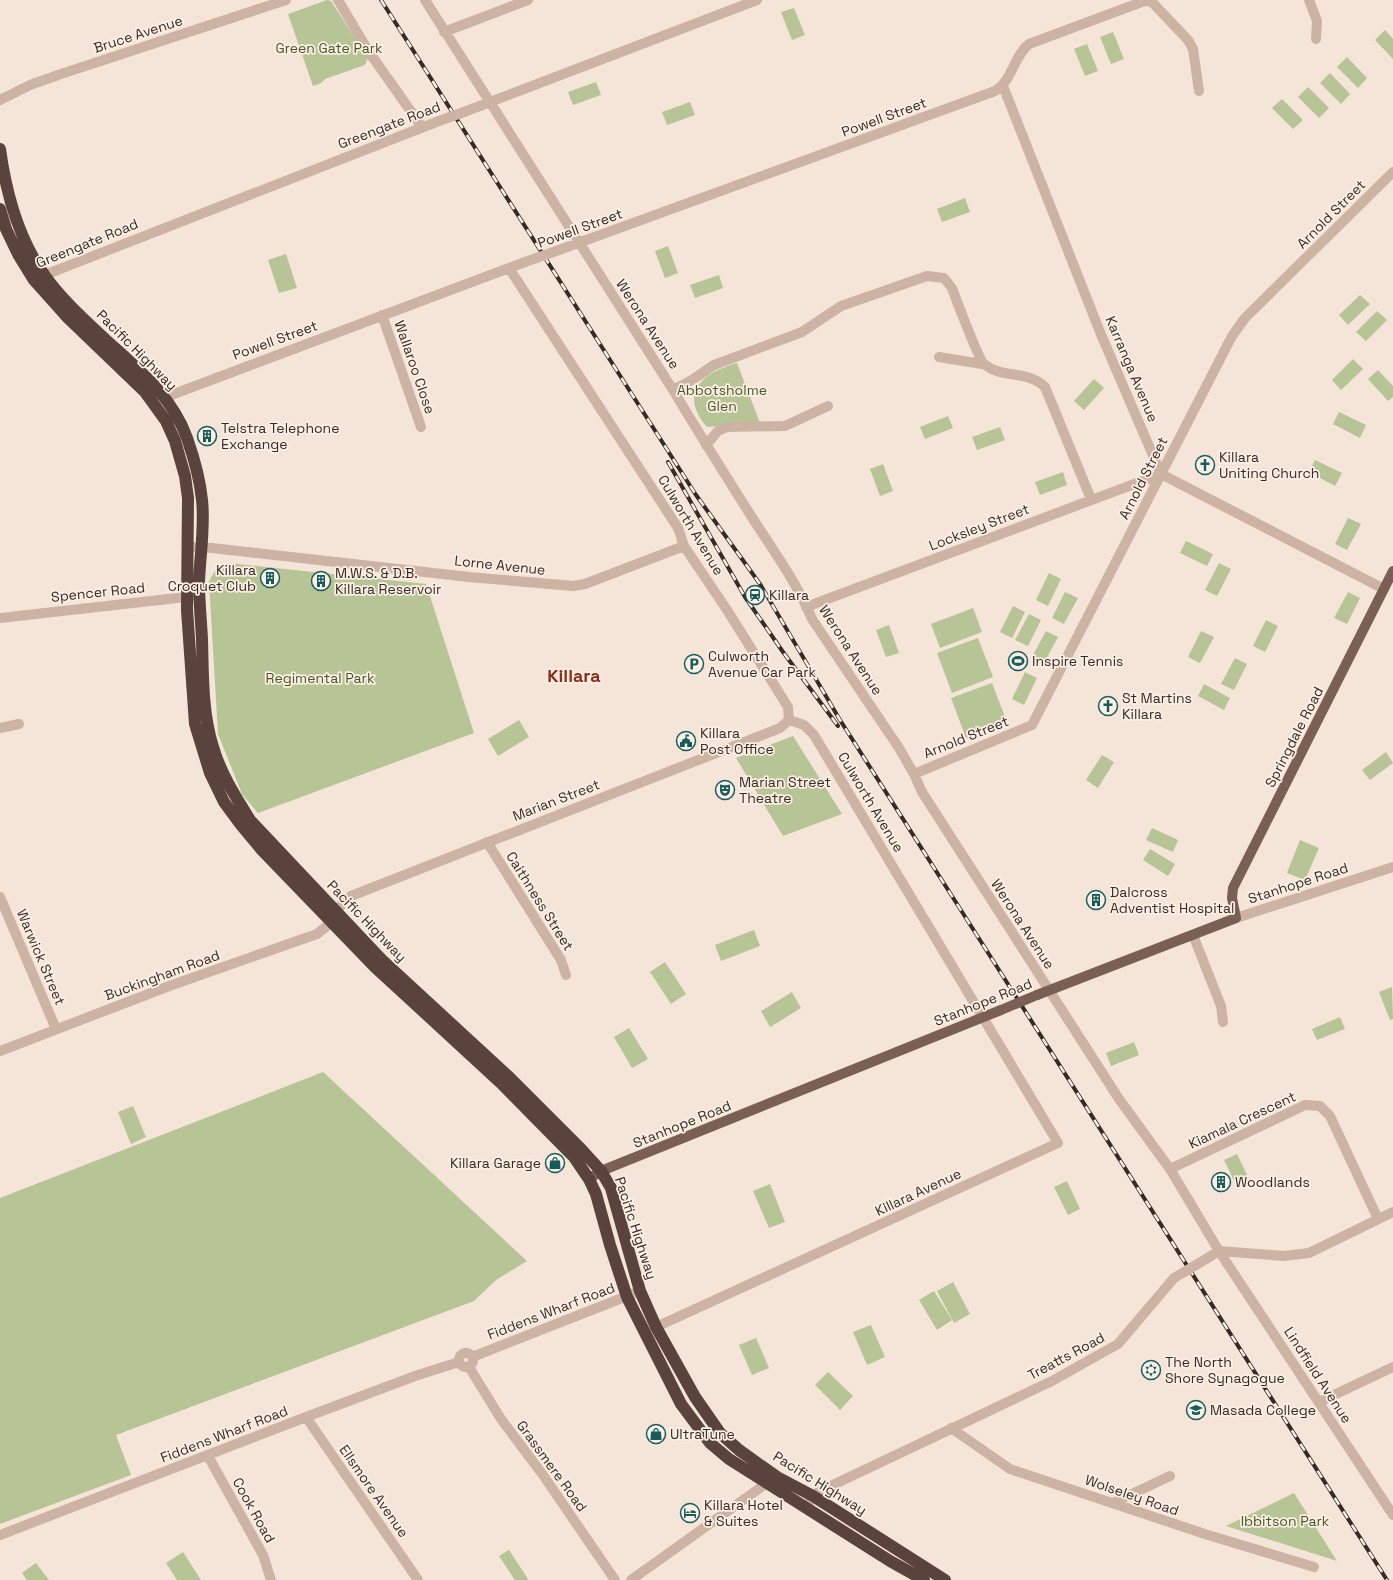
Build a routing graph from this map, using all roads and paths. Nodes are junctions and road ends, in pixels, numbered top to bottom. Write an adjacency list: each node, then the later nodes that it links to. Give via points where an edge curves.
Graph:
1 (286, 0): 13 (street, Bruce Avenue, via 61,74 30,85)
2 (338, 0): 15 (street)
3 (425, 0): 9 (street, Werona Avenue)
4 (528, 0): 9 (street)
5 (756, 0): 14 (street, Greengate Road)
6 (1147, 0): 11 (street, via 1030,44 1019,54)
7 (1150, 0): 12 (street, via 1188,40 1192,49)
8 (1310, 0): 10 (street, via 1317,21)
9 (444, 32): 14 (street, Werona Avenue)
10 (1316, 39)
11 (1003, 86): 19 (street, Powell Street, via 859,142); 30 (street, Karranga Avenue, via 1100,332)
12 (1199, 91)
13 (0, 100)
14 (490, 102): 15 (street, Greengate Road, bridge); 19 (street, Werona Avenue)
15 (422, 127): 21 (street, Greengate Road)
16 (0, 149): 21 (highway, Pacific Highway, via 5,180 19,226)
17 (1393, 172): 30 (street, Arnold Street, via 1245,318 1232,336)
18 (0, 209): 21 (highway, Pacific Highway, via 18,254)
19 (579, 243): 20 (street, Powell Street, bridge); 25 (street, Werona Avenue)
20 (509, 268): 22 (street, Powell Street); 33 (street, Culworth Avenue, via 678,528)
21 (39, 277): 26 (highway, Pacific Highway); 32 (highway, Pacific Highway, via 68,318 145,392 166,421 175,441 187,486)
22 (382, 316): 26 (street, Powell Street); 28 (street, Wallaroo Close)
23 (939, 357): 24 (street)
24 (982, 364): 25 (street, via 949,283 944,278 927,276 841,306 802,332 714,365); 31 (street, via 995,371 1039,380 1045,387)
25 (674, 390): 29 (street, Werona Avenue)
26 (166, 397): 34 (highway, Pacific Highway, via 187,437 198,475 202,505)
27 (828, 406): 29 (street, via 785,426 727,427 718,431)
28 (421, 427)
29 (706, 445): 39 (street, Werona Avenue, via 781,562)
30 (1161, 474): 31 (street, Locksley Street); 36 (street); 44 (street, Arnold Street, via 1032,725)
31 (1091, 499): 39 (street, Locksley Street)
32 (187, 546): 34 (street, Lorne Avenue); 38 (highway, Pacific Highway)
33 (684, 546): 34 (street, Lorne Avenue, via 585,584 573,586); 41 (street, Culworth Avenue, via 788,707)
34 (201, 547): 37 (highway, Pacific Highway)
35 (1393, 571): 36 (main road, Springdale Road)
36 (1384, 589): 49 (main road, Springdale Road, via 1233,888)
37 (200, 595): 38 (street, Spencer Road); 48 (highway, Pacific Highway, via 204,699 212,745 221,768 250,820)
38 (187, 596): 40 (street, Spencer Road); 50 (highway, Pacific Highway, via 195,724 210,773 224,802 241,825)
39 (806, 607): 44 (street, Werona Avenue, via 812,620)
40 (0, 618)
41 (789, 720): 45 (street, Marian Street, via 780,728); 54 (street, Culworth Avenue, via 804,725 814,735)
42 (19, 724): 43 (street)
43 (0, 728)
44 (914, 774): 53 (street, Werona Avenue, via 922,792)
45 (487, 842): 48 (street, Marian Street, via 351,896); 52 (street, Caithness Street, via 561,960)
46 (1393, 867): 49 (street, Stanhope Road)
47 (0, 896): 56 (street, Warwick Street)
48 (336, 910): 59 (highway, Pacific Highway, via 384,961 509,1077)
49 (1236, 918): 51 (main road, Stanhope Road)
50 (332, 922): 56 (street, Buckingham Road, via 317,934); 60 (highway, Pacific Highway, via 375,967 501,1083 574,1157)
51 (1193, 935): 53 (main road, Stanhope Road); 55 (street, via 1221,1006)
52 (566, 975)
53 (1050, 990): 54 (main road, Stanhope Road, bridge); 58 (street, Werona Avenue, via 1119,1099)
54 (984, 1018): 59 (main road, Stanhope Road); 66 (street, Killara Avenue, via 1058,1143)
55 (1223, 1022)
56 (56, 1029): 57 (street, Buckingham Road)
57 (0, 1051)
58 (1170, 1169): 62 (street, Kiamala Crescent, via 1305,1105 1320,1106 1330,1116); 63 (street, Werona Avenue)
59 (601, 1171): 60 (main road, Stanhope Road); 64 (highway, Pacific Highway, via 611,1188)
60 (589, 1179): 65 (highway, Pacific Highway, via 598,1200)
61 (1393, 1212): 62 (street)
62 (1378, 1219): 63 (street, via 1309,1253 1284,1256)
63 (1219, 1251): 69 (street, Lindfield Avenue); 71 (street, Treatts Road, bridge, via 1174,1278 1118,1344 1052,1380)
64 (640, 1291): 65 (street, Fiddens Wharf Road); 66 (highway, Pacific Highway)
65 (627, 1297): 67 (street, Fiddens Wharf Road); 74 (highway, Pacific Highway, via 681,1404 695,1424 710,1443 729,1459)
66 (656, 1327): 75 (highway, Pacific Highway, via 695,1397 720,1433 738,1450 777,1477)
67 (471, 1362): 70 (street, Fiddens Wharf Road, via 463,1367 459,1362 415,1376); 83 (street, Grassmere Road, via 501,1419)
68 (1393, 1366): 69 (street)
69 (1319, 1402): 78 (street, Lindfield Avenue)
70 (306, 1417): 72 (street, Fiddens Wharf Road); 82 (street, Ellsmore Avenue)
71 (951, 1428): 75 (street, Treatts Road); 76 (street, Wolseley Road, via 1010,1469)
72 (208, 1456): 79 (street, Fiddens Wharf Road); 81 (street, Cook Road, via 263,1555)
73 (1170, 1476): 76 (street)
74 (767, 1483): 77 (highway, Pacific Highway); 84 (street)
75 (813, 1496): 77 (street, Treatts Road); 86 (highway, Pacific Highway)
76 (1113, 1503): 80 (street, Wolseley Road)
77 (805, 1507): 85 (highway, Pacific Highway)
78 (1393, 1515)
79 (0, 1535)
80 (1314, 1567)
81 (271, 1580)
82 (418, 1580)
83 (615, 1580)
84 (631, 1580)
85 (924, 1580)
86 (945, 1580)

